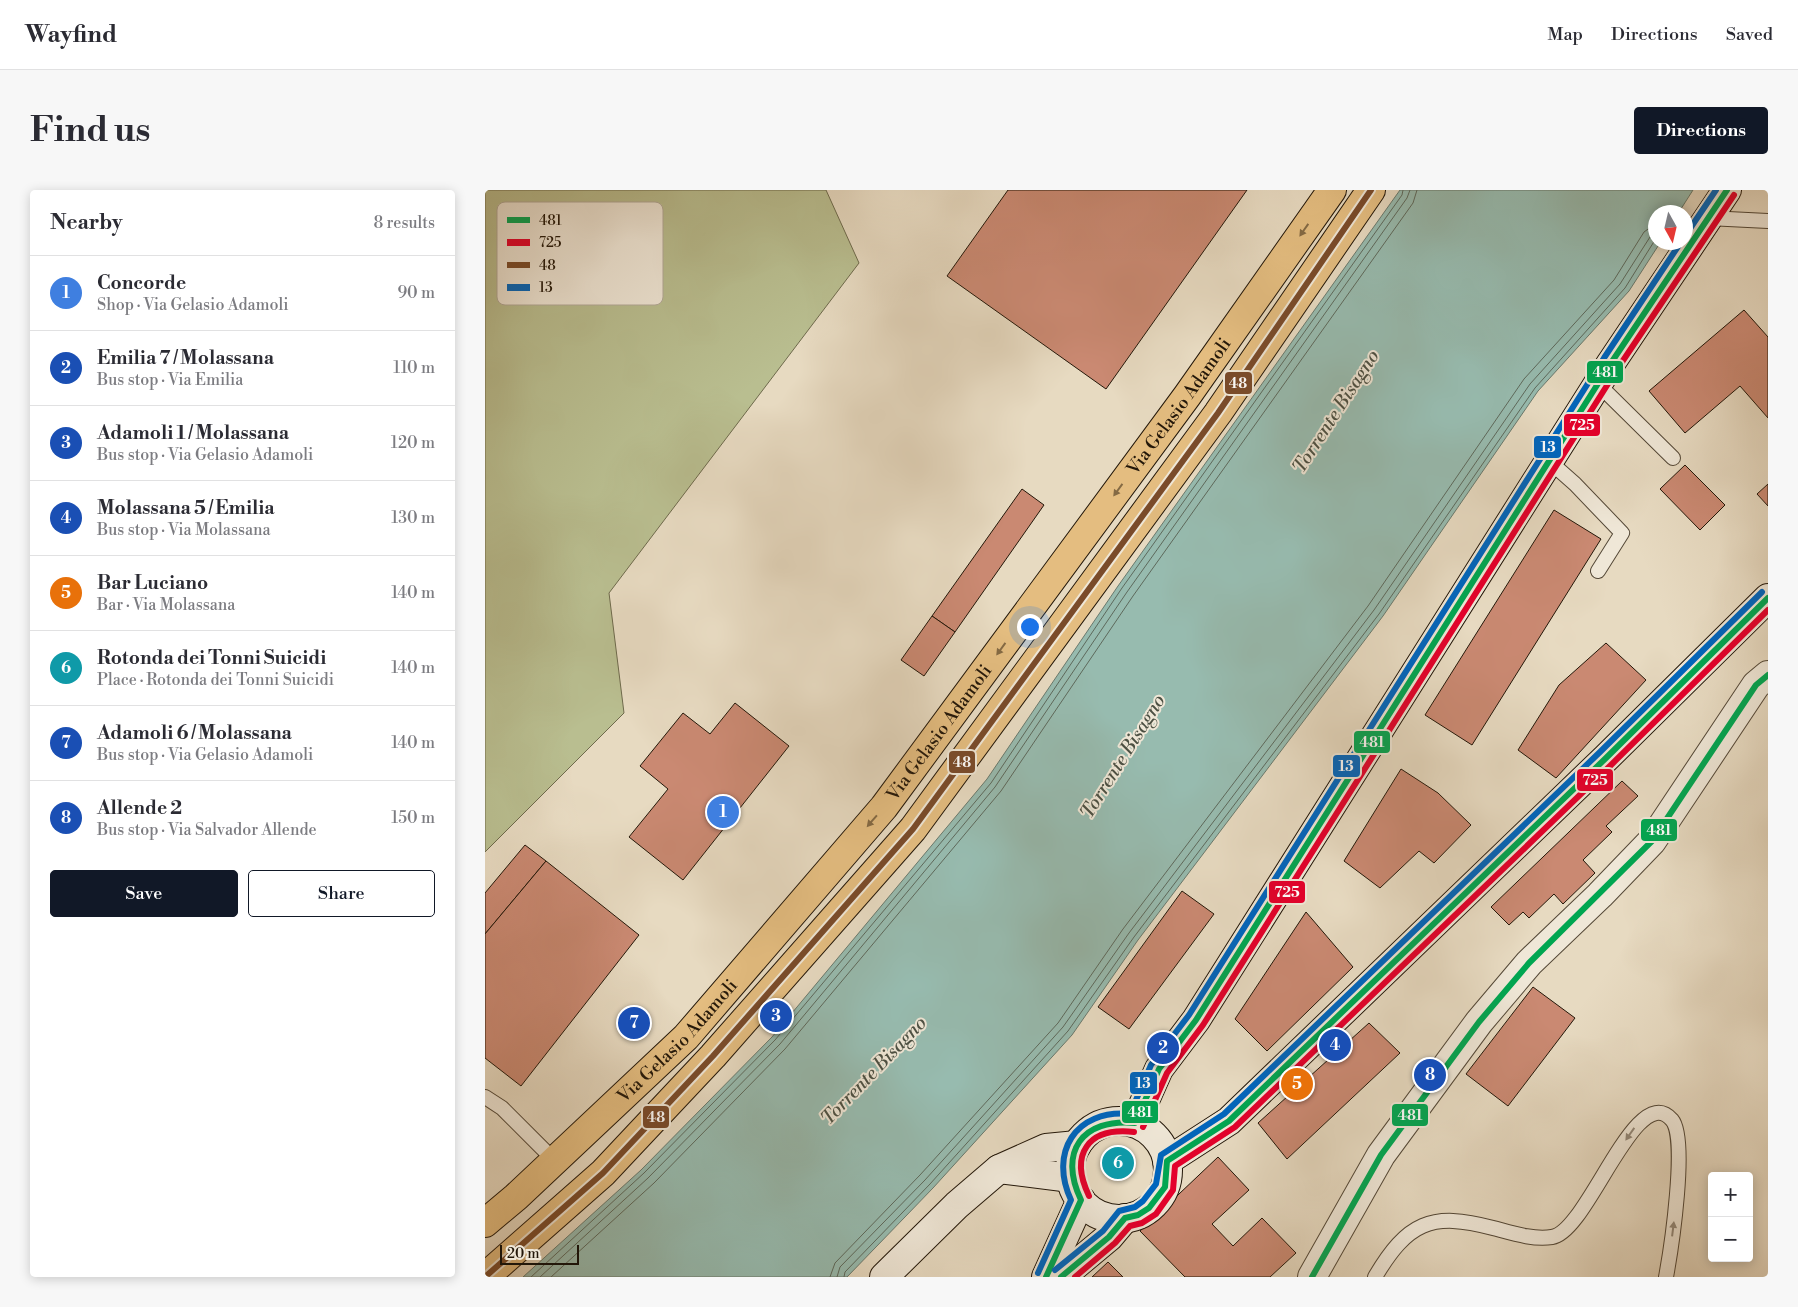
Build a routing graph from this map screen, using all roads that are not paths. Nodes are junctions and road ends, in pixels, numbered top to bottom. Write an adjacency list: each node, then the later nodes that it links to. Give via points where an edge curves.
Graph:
1 (1333, 190): 15 (main road, Via Gelasio Adamoli, one-way to 15, via 1187,396 884,807 686,1037)
2 (1371, 190): 21 (main road, Via Gelasio Adamoli, via 1218,413 913,829 713,1056 603,1173)
3 (1727, 190): 4 (main road)
4 (1708, 218): 5 (lane); 6 (main road)
5 (1768, 220)
6 (1598, 384): 7 (lane); 8 (main road)
7 (1673, 458)
8 (1549, 461): 9 (lane, via 1622,533); 13 (main road, via 1196,1020 1159,1069)
9 (1598, 571)
10 (1768, 598): 16 (main road, via 1229,1121)
11 (1768, 675): 25 (main road, via 1756,685 1652,840 1529,963 1479,1022 1381,1155)
12 (485, 1097): 15 (lane, via 502,1108)
13 (1135, 1123): 14 (main road, via 1102,1124 1092,1129); 16 (main road, via 1155,1136)
14 (1077, 1145): 17 (main road, via 1046,1148); 18 (main road, via 1071,1161)
15 (555, 1160): 20 (main road, Via Gelasio Adamoli)
16 (1167, 1161): 19 (main road, via 1165,1187 1158,1198 1149,1208)
17 (999, 1169): 18 (main road); 22 (main road, via 957,1205)
18 (1076, 1189): 19 (main road, via 1101,1215); 23 (main road)
19 (1125, 1218): 24 (main road, via 1109,1237)
20 (485, 1224)
21 (485, 1277)
22 (885, 1277)
23 (1046, 1277)
24 (1061, 1277)
25 (1312, 1277)
26 (1375, 1277): 27 (lane, one-way to 26, via 1679,1147 1672,1120 1655,1113 1639,1122 1583,1210 1562,1235 1551,1238 1516,1235 1468,1223 1423,1224 1405,1235)
27 (1667, 1277)

